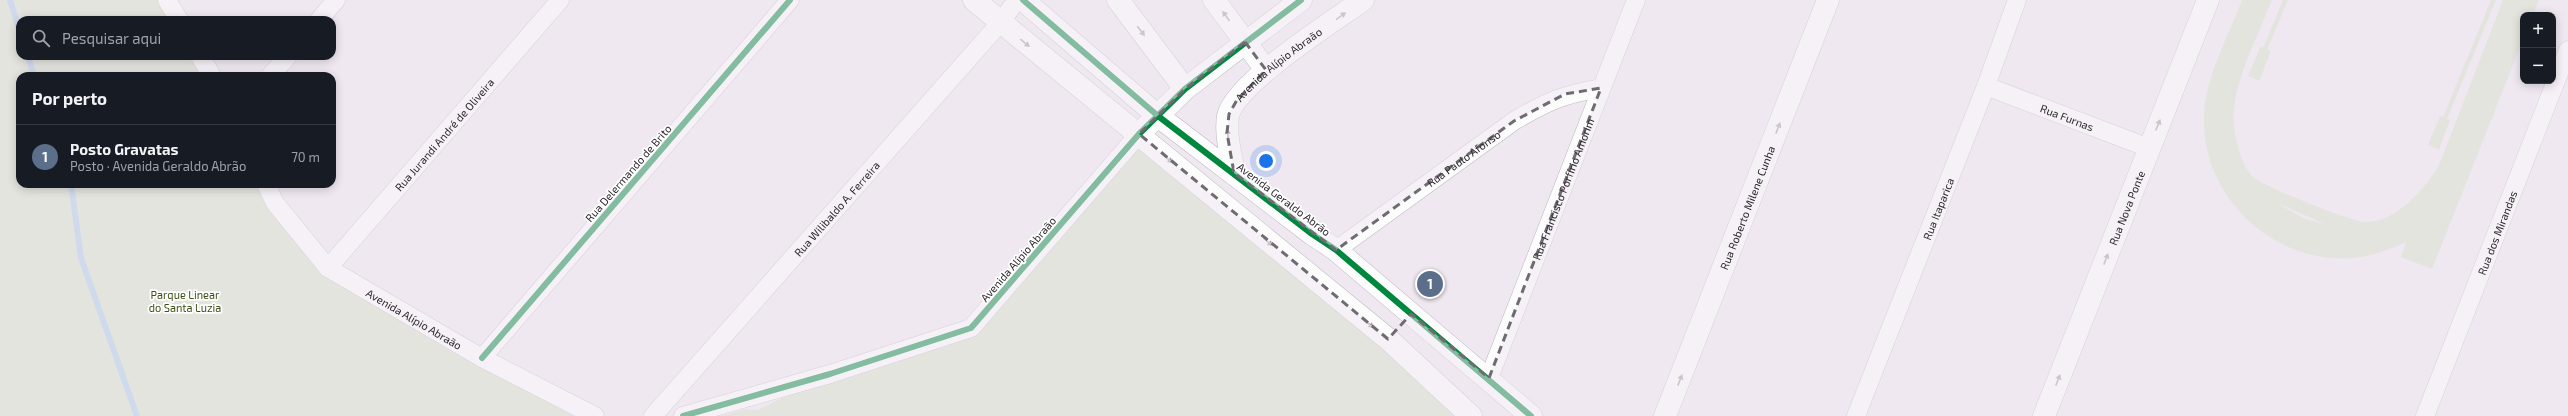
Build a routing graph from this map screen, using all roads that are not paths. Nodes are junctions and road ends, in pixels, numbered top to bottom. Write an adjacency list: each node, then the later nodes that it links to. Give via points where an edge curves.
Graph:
1 (167, 0): 16 (street)
2 (336, 0): 17 (street)
3 (560, 0): 35 (street, Rua Jurandi André de Oliveira)
4 (790, 0): 38 (street, Rua Delermando de Brito)
5 (974, 0): 18 (street)
6 (1017, 0): 18 (street, Rua Wilibaldo A. Ferreira)
7 (1023, 0): 29 (street, Avenida Geraldo Abrão)
8 (1118, 0): 28 (street, one-way to 28)
9 (1214, 0): 19 (street, one-way to 9)
10 (1301, 0): 19 (street, Avenida Alípio Abraão)
11 (1363, 0): 23 (street, Avenida Alípio Abraão, one-way to 11)
12 (1636, 0): 27 (street, Rua Francisco Porfírio Amorim)
13 (1828, 0): 45 (street, Rua Roberto Milene Cunha, one-way to 13)
14 (2017, 0): 26 (street, Rua Itaparica)
15 (2208, 0): 31 (street, Rua Nova Ponte, one-way to 15)
16 (177, 16)
17 (322, 16)
18 (1000, 23): 30 (street, one-way to 30); 41 (street, Rua Wilibaldo A. Ferreira)
19 (1245, 42): 23 (street); 28 (street, Avenida Alípio Abraão)
20 (2568, 50): 48 (street, Rua dos Mirandas)
21 (202, 60): 24 (street)
22 (284, 60): 25 (street)
23 (1266, 70): 32 (street, Avenida Alípio Abraão, one-way to 23, via 1227,132 1228,114 1237,100)
24 (210, 72)
25 (274, 72)
26 (1986, 86): 31 (street, Rua Furnas); 46 (street, Rua Itaparica)
27 (1601, 88): 34 (street, Rua Paulo Afonso, via 1565,94 1541,104); 39 (street, Rua Francisco Porfírio Amorim)
28 (1185, 89): 29 (street, Avenida Alípio Abraão)
29 (1158, 116): 30 (street, Avenida Alípio Abraão); 32 (street, Avenida Geraldo Abrão)
30 (1138, 134): 37 (street, one-way to 37); 42 (street, Avenida Alípio Abraão, via 971,328 830,374)
31 (2149, 148): 47 (street, Rua Nova Ponte, one-way to 31)
32 (1234, 173): 34 (street, Avenida Geraldo Abrão)
33 (268, 188): 35 (street, Avenida Alípio Abraão, via 275,203)
34 (1336, 250): 36 (street, Avenida Geraldo Abrão)
35 (328, 268): 38 (street, Avenida Alípio Abraão)
36 (1411, 314): 37 (street); 39 (street, Avenida Geraldo Abrão)
37 (1388, 338): 43 (street)
38 (482, 358): 40 (street, Avenida Alípio Abraão)
39 (1489, 378): 44 (street, Avenida Geraldo Abrão)
40 (595, 416)
41 (653, 416)
42 (683, 416)
43 (1471, 416)
44 (1531, 416)
45 (1666, 416)
46 (1856, 416)
47 (2044, 416)
48 (2425, 416)

